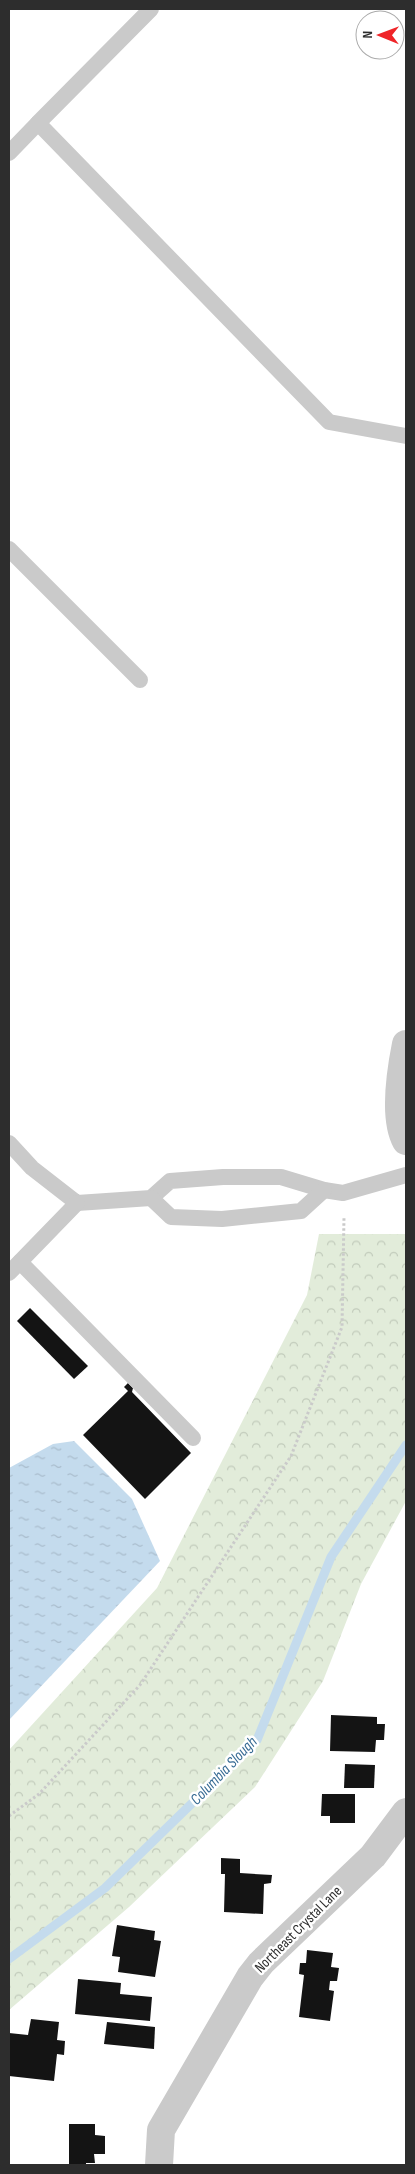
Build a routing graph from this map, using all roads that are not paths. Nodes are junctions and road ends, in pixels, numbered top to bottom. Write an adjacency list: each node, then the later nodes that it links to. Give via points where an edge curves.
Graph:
1 (151, 9): 2 (lane)
2 (38, 123): 3 (lane); 4 (lane, via 329,422)
3 (9, 153)
4 (406, 436)
5 (9, 549): 6 (lane)
6 (140, 680)
7 (406, 1044): 8 (street, via 400,1115)
8 (406, 1142)
9 (9, 1144): 13 (lane, via 32,1168)
10 (406, 1175): 11 (lane, via 344,1193)
11 (324, 1190): 12 (lane, via 281,1178 223,1177 170,1181); 12 (lane, via 302,1211 222,1219 171,1217)
12 (151, 1198): 13 (lane)
13 (77, 1203): 14 (lane)
14 (15, 1268): 15 (lane)
15 (193, 1438)
16 (406, 1812): 17 (street, Northeast Crystal Lane, via 373,1856 250,1977 161,2130)
17 (160, 2165)

